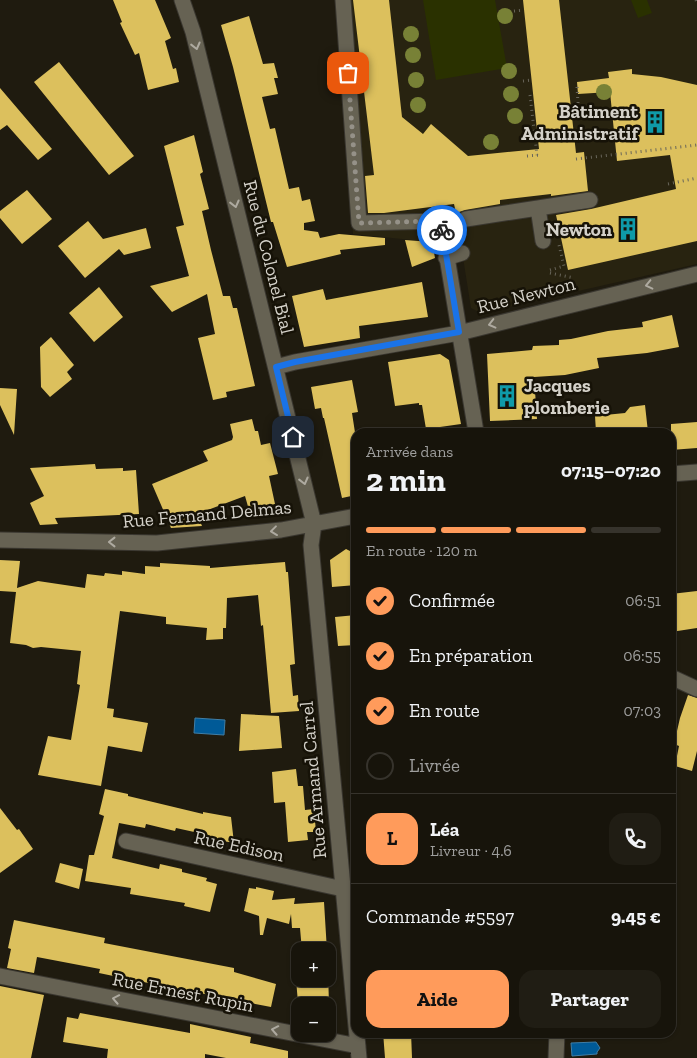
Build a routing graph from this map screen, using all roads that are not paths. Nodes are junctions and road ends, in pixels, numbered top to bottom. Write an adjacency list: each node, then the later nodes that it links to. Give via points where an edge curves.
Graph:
1 (182, 0): 11 (street, Rue du Colonel Bial, one-way to 11, via 193,32)
2 (342, 0): 7 (street, via 359,223 440,221)
3 (590, 200): 4 (street)
4 (538, 208): 5 (street); 6 (street)
5 (466, 219)
6 (543, 241)
7 (445, 251): 8 (street); 10 (street)
8 (462, 253)
9 (697, 274): 10 (street, Rue Newton, one-way to 10, via 572,292)
10 (459, 332): 11 (street, Rue Newton); 12 (street)
11 (276, 367): 16 (street, Rue du Colonel Bial, one-way to 16)
12 (475, 428)
13 (697, 472): 14 (street)
14 (676, 474)
15 (351, 518): 16 (street, Rue Fernand Delmas)
16 (314, 524): 17 (street, Rue Fernand Delmas, one-way to 17, via 157,543); 21 (street, Rue Armand Carrel, via 311,545)
17 (0, 540)
18 (676, 679): 19 (street)
19 (697, 688)
20 (126, 842): 21 (street, Rue Edison)
21 (343, 889): 23 (street, Rue Armand Carrel)
22 (0, 976): 26 (street, Rue Ernest Rupin, one-way to 22)
23 (351, 976)
24 (357, 1038): 26 (street, Rue Armand Carrel)
25 (556, 1038): 27 (street)
26 (358, 1052)
27 (556, 1058)

